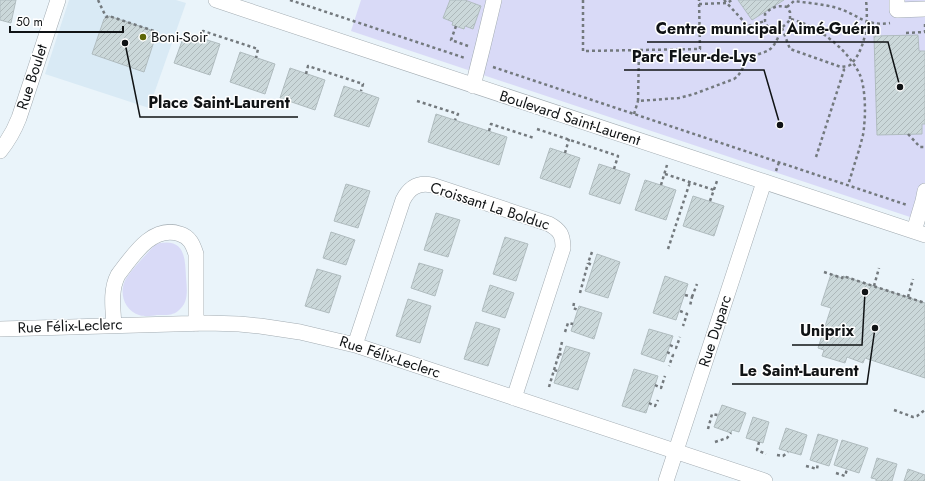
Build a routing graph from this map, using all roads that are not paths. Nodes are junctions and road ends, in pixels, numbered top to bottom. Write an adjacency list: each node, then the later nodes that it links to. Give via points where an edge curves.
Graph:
1 (58, 0): 7 (street, Rue Boulet, via 15,130)
2 (216, 0): 6 (street, Boulevard Saint-Laurent)
3 (494, 0): 6 (street)
4 (897, 0): 5 (street, via 897,10)
5 (925, 9)
6 (473, 86): 8 (street, Boulevard Saint-Laurent)
7 (0, 151)
8 (764, 182): 10 (street, Boulevard Saint-Laurent); 16 (street, Rue Duparc)
9 (925, 191): 10 (street)
10 (919, 233)
11 (196, 324): 12 (street, Rue Félix-Leclerc); 12 (street, via 194,246 184,235 168,232 160,233 146,242 114,281); 14 (street, Rue Félix-Leclerc, via 266,327)
12 (114, 325): 13 (street, Rue Félix-Leclerc)
13 (0, 328)
14 (355, 344): 15 (street, Rue Félix-Leclerc); 15 (street, Croissant La Bolduc, via 403,200 415,186 432,185 549,224 558,230 563,240 563,248)
15 (514, 398): 16 (street, Rue Félix-Leclerc)
16 (676, 451): 17 (street, Rue Duparc); 18 (street, Rue Félix-Leclerc)
17 (666, 481)
18 (765, 481)

